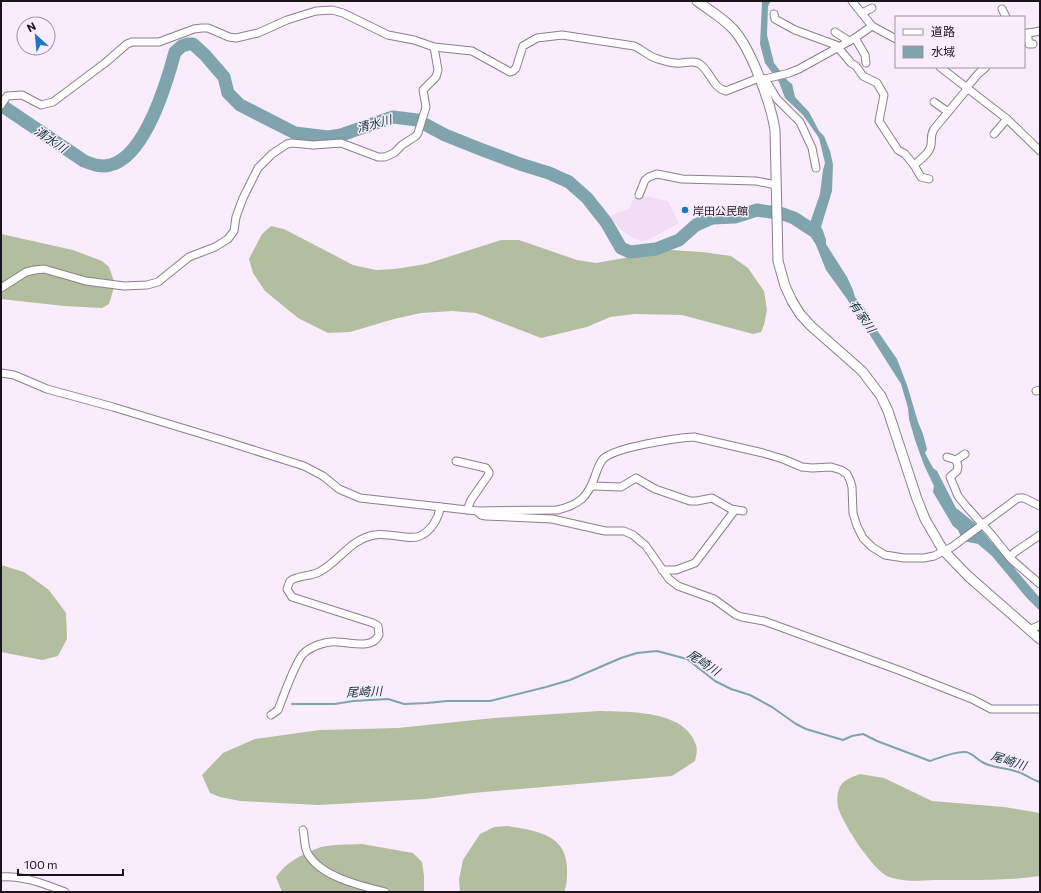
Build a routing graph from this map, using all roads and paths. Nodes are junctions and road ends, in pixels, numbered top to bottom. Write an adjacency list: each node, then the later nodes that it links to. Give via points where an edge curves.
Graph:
1 (697, 1): 22 (street, via 733,29)
2 (852, 1): 5 (street)
3 (872, 8): 5 (street)
4 (1002, 9): 7 (street)
5 (862, 13): 8 (street)
6 (774, 14): 18 (street, via 775,19 792,29)
7 (1006, 16)
8 (872, 26): 14 (street); 15 (street)
9 (887, 29): 13 (street)
10 (835, 32): 15 (street)
11 (1040, 32): 12 (street)
12 (1025, 34): 16 (street, via 1029,44)
13 (895, 36)
14 (895, 38)
15 (852, 40): 18 (street); 19 (street, via 865,55)
16 (1033, 44)
17 (434, 47): 22 (street, via 472,51 510,72 516,68 523,46 537,38 562,35 634,46 656,59 698,64 716,85 726,91); 25 (street, via 388,35 343,13 332,10 316,11 258,33 236,38 202,28 159,42 132,42 53,102 41,106 22,95 7,96); 35 (street, via 438,70 436,77 423,90 426,107 418,133 394,153 378,157 341,142 287,144 258,168 242,198 234,231 228,240 189,258 158,282 124,286 86,281 44,269 26,272)
18 (838, 47): 22 (street, via 789,73); 30 (street, via 863,76 881,88 884,95 879,121 898,150)
19 (866, 63)
20 (941, 68): 23 (street)
21 (985, 68): 23 (street)
22 (764, 78): 31 (street, via 777,99 800,122 812,148); 33 (street, via 775,130)
23 (967, 88): 26 (street); 27 (street)
24 (934, 102): 26 (street)
25 (1, 105)
26 (948, 112): 30 (street, via 931,134 931,146)
27 (1007, 119): 28 (street); 29 (street)
28 (994, 134)
29 (1040, 151)
30 (914, 165): 32 (street, via 921,177)
31 (816, 168)
32 (929, 179)
33 (776, 184): 34 (street, via 756,180 682,179 657,174 645,180); 50 (street, via 778,254 785,286 800,314 862,370 881,396 917,499)
34 (639, 195)
35 (1, 288)
36 (1, 373): 43 (street, via 304,466 323,476 339,489 360,498)
37 (965, 454): 40 (street)
38 (947, 457): 40 (street)
39 (456, 460): 44 (street, via 486,468 489,472 470,500)
40 (956, 460): 48 (street, via 957,471 950,477 955,489)
41 (592, 486): 45 (street, via 582,500 568,508); 46 (street, via 621,488 636,478 655,489 697,501 712,498); 50 (street, via 599,465 609,455 628,448 683,438 703,439 783,458 802,467 831,467 841,470 847,474 852,487 853,513 857,526 863,538 872,547 885,554 904,558 934,556)
42 (1040, 506): 48 (street, via 1024,498 1018,498)
43 (440, 507): 44 (street); 57 (street, via 437,519 420,536 411,538 385,534 367,537 350,545 319,572 290,581 287,589 292,597 373,623 379,629 379,635 376,640 366,644 330,642 310,649 300,658 278,710)
44 (467, 510): 45 (street)
45 (477, 510): 52 (street, via 486,516 552,519 604,531 624,531 640,539)
46 (735, 510): 47 (street); 52 (street, via 696,563 676,570)
47 (743, 511)
48 (981, 525): 50 (street, via 952,547); 51 (street)
49 (1040, 535): 51 (street)
50 (943, 550): 54 (street, via 968,576)
51 (1010, 557): 53 (street)
52 (662, 570): 56 (street, via 678,586 714,600 736,615 764,621 888,666 991,709)
53 (1040, 584)
54 (1035, 627): 55 (street)
55 (1040, 639)
56 (1040, 709)
57 (271, 715)
58 (303, 830): 61 (street, via 306,850 319,867 329,874)
59 (1, 877): 60 (street, via 30,880)
60 (65, 892)
61 (385, 892)

